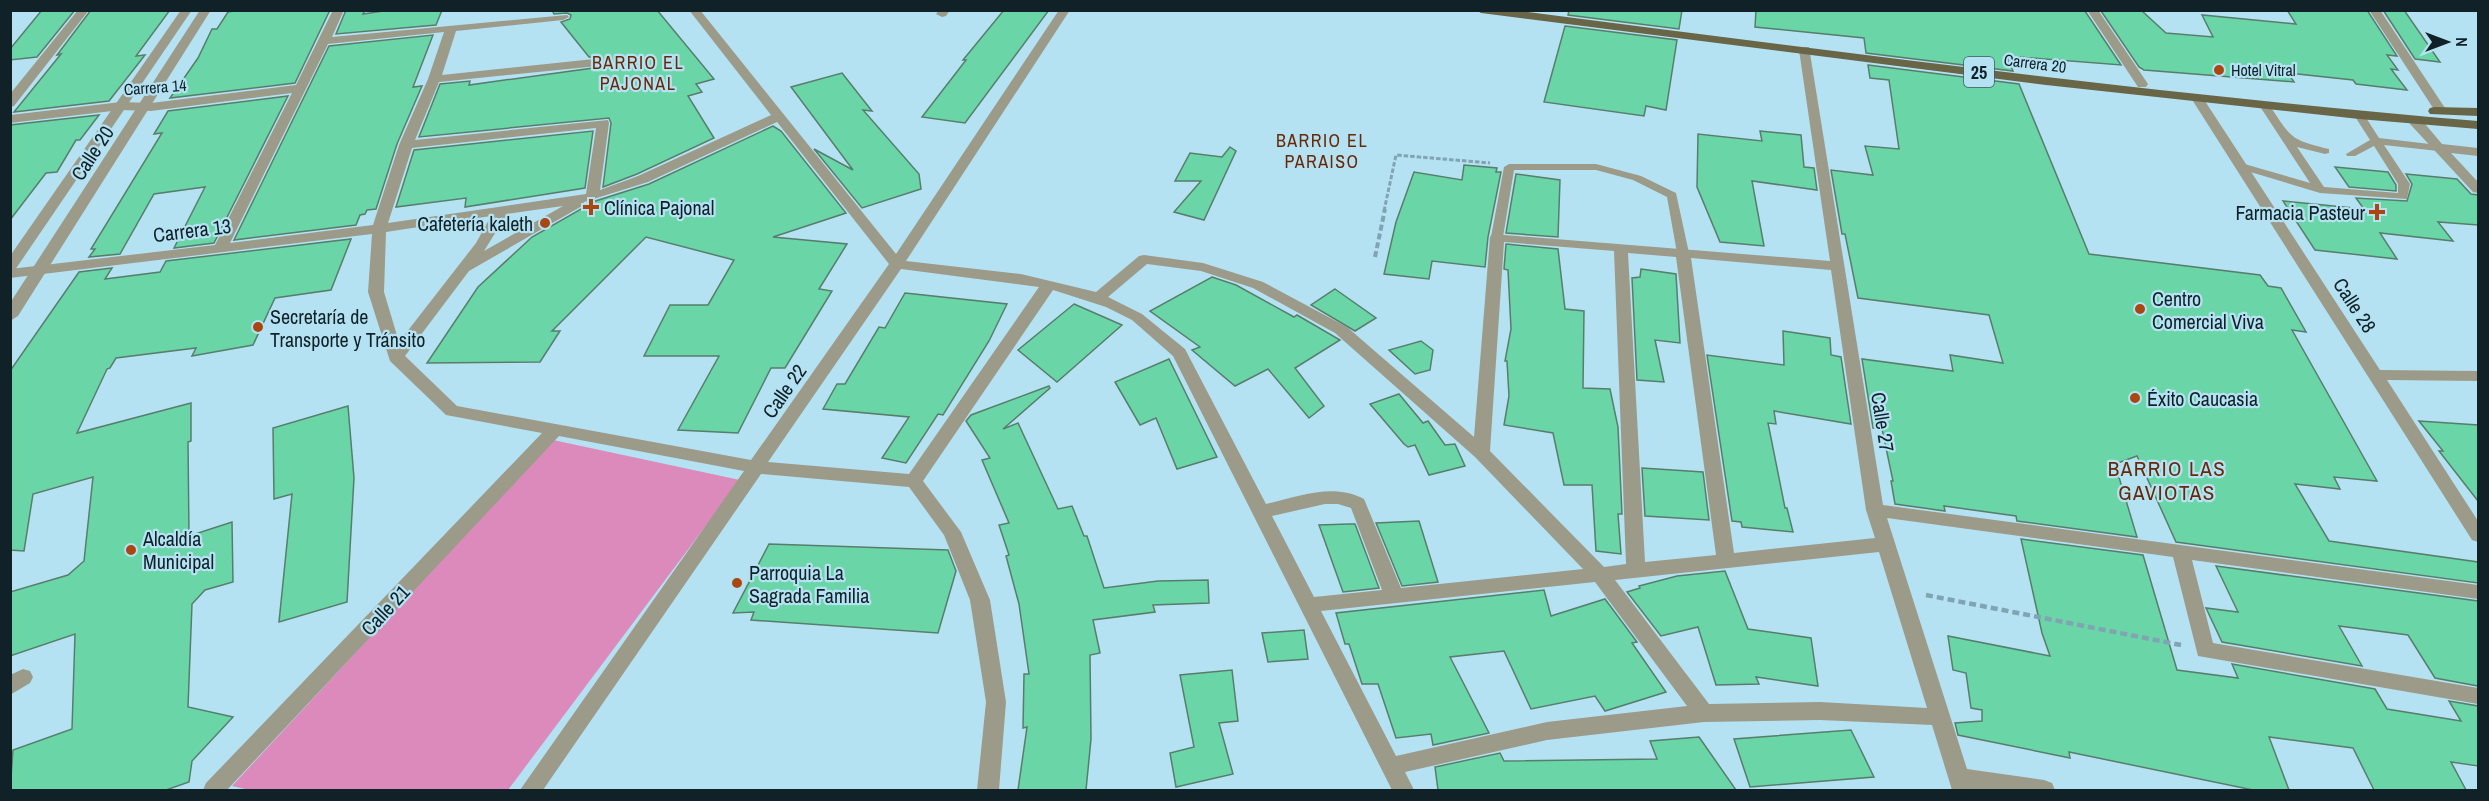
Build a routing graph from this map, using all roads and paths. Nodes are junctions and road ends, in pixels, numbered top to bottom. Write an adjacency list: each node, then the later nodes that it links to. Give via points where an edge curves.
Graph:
1 (84, 10): 20 (street)
2 (187, 10): 22 (street, Calle 20)
3 (206, 10): 23 (street, Calle 20)
4 (339, 10): 13 (street)
5 (694, 10): 27 (street)
6 (1065, 10): 50 (street, Calle 22)
7 (1481, 10): 14 (main road, Carrera 20 / 25)
8 (1550, 10): 17 (main road, Carrera 20 / 25)
9 (2092, 10): 17 (street)
10 (2374, 10): 24 (street)
11 (563, 17): 12 (street)
12 (451, 28): 13 (street); 16 (street)
13 (324, 41): 18 (street)
14 (1805, 50): 19 (main road, Carrera 20 / 25); 51 (street, Calle 27)
15 (594, 63): 16 (street)
16 (434, 80): 33 (street)
17 (2142, 84): 24 (main road, Carrera 20 / 25)
18 (301, 88): 23 (street, Carrera 14); 46 (street)
19 (2197, 98): 21 (main road, Carrera 20 / 25); 38 (street, Calle 28)
20 (10, 103)
21 (2264, 105): 26 (main road, Carrera 20 / 25); 31 (lane)
22 (121, 106): 23 (street, Carrera 14); 28 (street, Carrera 14); 52 (street, Calle 20)
23 (145, 106): 53 (street, Calle 20)
24 (2441, 111): 25 (main road, Carrera 20 / 25)
25 (2478, 112)
26 (2359, 115): 29 (main road, Carrera 20 / 25); 32 (lane)
27 (779, 116): 42 (street, via 643,179); 50 (street)
28 (10, 119)
29 (2415, 121): 30 (main road, Carrera 20 / 25); 34 (street)
30 (2478, 125)
31 (2284, 137): 35 (lane); 41 (lane)
32 (2376, 141): 34 (lane); 37 (lane); 41 (lane, via 2404,184 2403,197)
33 (406, 146): 42 (street, via 603,123); 44 (street)
34 (2438, 148): 36 (street); 40 (street)
35 (2325, 151)
36 (2478, 152)
37 (2351, 154)
38 (2241, 166): 41 (lane); 60 (street, Calle 28)
39 (1509, 167): 45 (lane); 48 (lane, via 1596,167 1637,177 1672,195); 49 (path, via 1396,155)
40 (2478, 189)
41 (2320, 190)
42 (589, 198): 43 (street, Carrera 13); 54 (street)
43 (502, 210): 44 (street, Carrera 13); 54 (street)
44 (379, 229): 46 (street, Carrera 13); 59 (street, via 376,292)
45 (1497, 237): 47 (street); 63 (street)
46 (221, 247): 53 (street, Carrera 13)
47 (1621, 248): 48 (street); 72 (street)
48 (1683, 253): 51 (street); 71 (street)
49 (1375, 257)
50 (897, 264): 56 (street); 64 (street, Calle 22)
51 (1837, 266): 66 (street, Calle 27)
52 (10, 267)
53 (40, 270): 55 (street, Carrera 13); 58 (street, Calle 20)
54 (459, 273): 59 (street)
55 (10, 274)
56 (1049, 284): 57 (street); 65 (street)
57 (1098, 298): 63 (street, via 1144,259 1203,267 1258,285 1341,330); 67 (street, via 1138,318 1179,353)
58 (10, 316)
59 (396, 357): 62 (street, via 452,411)
60 (2375, 375): 61 (street); 68 (street, Calle 28)
61 (2478, 376)
62 (555, 430): 64 (street); 84 (street, Calle 21)
63 (1481, 453): 73 (street)
64 (756, 467): 65 (street); 85 (street, Calle 22)
65 (914, 481): 86 (street, via 952,532 980,600 996,702)
66 (1875, 510): 69 (street, Calle 27); 70 (street)
67 (1261, 512): 76 (street, via 1336,496 1353,499); 77 (street)
68 (2478, 535)
69 (1885, 544): 71 (street); 74 (street, Calle 27)
70 (2181, 552): 75 (street); 78 (street)
71 (1726, 561): 72 (street)
72 (1636, 570): 73 (street)
73 (1600, 574): 76 (street); 80 (street)
74 (1900, 590): 78 (path); 81 (street, Calle 27)
75 (2478, 592)
76 (1394, 595): 77 (street)
77 (1308, 605): 82 (street)
78 (2205, 650): 79 (street)
79 (2478, 696)
80 (1704, 713): 81 (street, via 1820,711); 82 (street, via 1547,731)
81 (1940, 717): 83 (street, Calle 27)
82 (1391, 766): 87 (street)
83 (1961, 784): 88 (street)
84 (214, 790)
85 (531, 790)
86 (988, 790)
87 (1403, 790)
88 (2044, 790)

